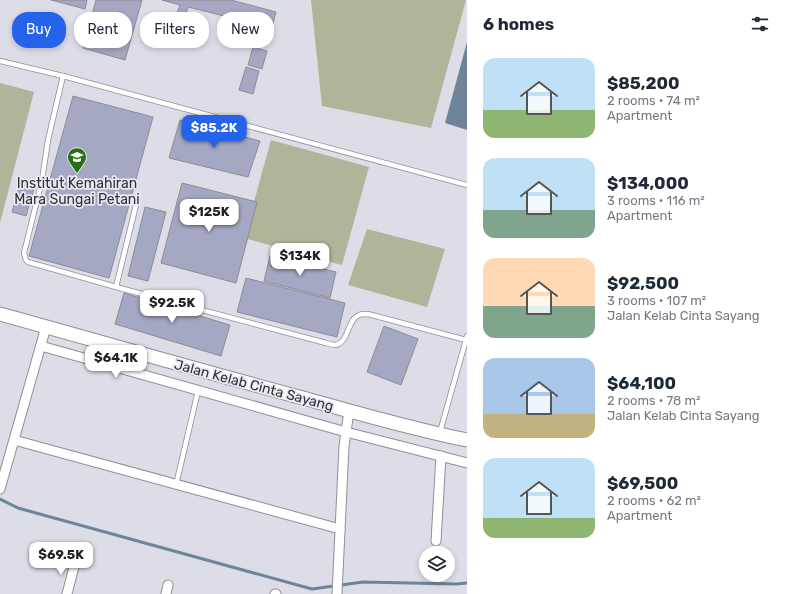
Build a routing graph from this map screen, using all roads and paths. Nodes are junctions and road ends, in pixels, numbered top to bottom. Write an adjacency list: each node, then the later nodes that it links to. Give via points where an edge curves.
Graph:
1 (0, 61): 2 (lane)
2 (63, 76): 3 (lane); 5 (lane, via 24,258 28,262)
3 (467, 185)
4 (136, 205): 5 (lane)
5 (116, 288): 8 (lane, via 335,345 341,343 355,318 362,314)
6 (0, 314): 7 (main road, Jalan Kelab Cinta Sayang)
7 (46, 327): 9 (street); 11 (main road, Jalan Kelab Cinta Sayang)
8 (466, 338): 13 (lane)
9 (41, 346): 10 (street); 14 (street)
10 (198, 391): 12 (street); 19 (lane)
11 (349, 411): 12 (street); 13 (main road, Jalan Kelab Cinta Sayang)
12 (346, 432): 17 (street); 21 (street)
13 (440, 435): 15 (main road, Jalan Kelab Cinta Sayang); 16 (main road, Jalan Kelab Cinta Sayang)
14 (14, 440): 19 (street); 20 (street)
15 (467, 440)
16 (467, 444)
17 (441, 456): 18 (street); 22 (street)
18 (467, 463)
19 (176, 485): 21 (street)
20 (0, 489)
21 (340, 529): 25 (street)
22 (436, 540)
23 (75, 563): 24 (street)
24 (67, 594)
25 (337, 594)

